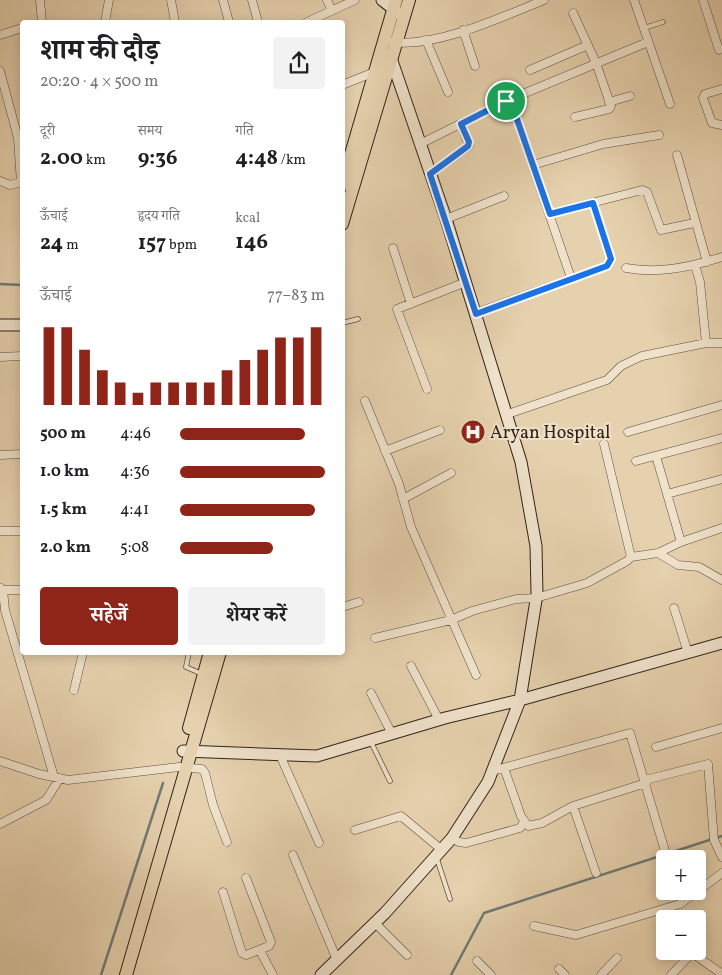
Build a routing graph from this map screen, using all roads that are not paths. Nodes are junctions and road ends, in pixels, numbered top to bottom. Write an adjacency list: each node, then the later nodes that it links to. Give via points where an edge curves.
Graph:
1 (40, 0): 17 (street)
2 (109, 0): 18 (street)
3 (171, 0): 19 (street)
4 (223, 0): 20 (street)
5 (252, 0): 21 (street)
6 (327, 0): 14 (street)
7 (355, 0): 14 (street)
8 (382, 0): 13 (street)
9 (409, 0): 16 (main road)
10 (544, 0): 26 (street)
11 (634, 0): 24 (street)
12 (703, 0): 32 (street)
13 (394, 5): 16 (street); 29 (main road)
14 (332, 11): 22 (street)
15 (574, 13): 31 (street)
16 (404, 17): 29 (main road)
17 (41, 20)
18 (105, 20)
19 (175, 20)
20 (228, 20)
21 (257, 20)
22 (312, 20)
23 (663, 22): 24 (lane)
24 (644, 28): 30 (street)
25 (20, 29): 27 (street)
26 (463, 30): 28 (street); 35 (street)
27 (0, 34)
28 (426, 40): 29 (street, via 416,43); 41 (street)
29 (387, 41): 33 (main road); 38 (main road)
30 (648, 42): 34 (street); 45 (street)
31 (588, 45): 34 (street); 36 (street)
32 (719, 50)
33 (390, 62): 38 (street); 50 (street); 60 (main road)
34 (596, 62): 43 (street); 44 (street)
35 (475, 66)
36 (530, 70)
37 (0, 71): 52 (street, via 18,138)
38 (374, 72): 39 (street); 54 (main road)
39 (345, 84)
40 (722, 89): 48 (street, via 705,94 703,98 712,123)
41 (448, 92)
42 (630, 96): 44 (street)
43 (506, 101): 47 (street); 53 (street, via 512,105)
44 (609, 102): 46 (street, via 609,109)
45 (670, 104)
46 (575, 117)
47 (461, 124): 50 (street); 55 (street, via 468,146)
48 (722, 125)
49 (659, 135): 53 (street, via 603,144)
50 (420, 144): 55 (street)
51 (676, 155): 63 (street)
52 (20, 160)
53 (533, 165): 61 (street)
54 (345, 174)
55 (430, 174): 62 (street)
56 (0, 181): 57 (street, via 10,185)
57 (20, 182)
58 (504, 196): 62 (street)
59 (593, 203): 61 (street); 63 (street, via 645,190 661,230); 69 (street, via 610,262 607,266)
60 (345, 214)
61 (550, 214): 69 (street)
62 (446, 219): 70 (street)
63 (694, 223): 66 (street)
64 (393, 248): 71 (street)
65 (722, 257): 66 (street)
66 (707, 262): 67 (street)
67 (695, 265): 68 (street, via 657,272); 77 (street, via 700,282)
68 (626, 268)
69 (571, 278): 72 (street)
70 (466, 282): 71 (street); 72 (street)
71 (411, 304): 81 (street, via 397,310)
72 (476, 314): 84 (street)
73 (358, 319): 74 (lane)
74 (345, 322)
75 (20, 325): 76 (street)
76 (0, 326)
77 (706, 343): 78 (street); 84 (street, via 642,356 621,366 607,380)
78 (722, 343)
79 (20, 356): 80 (street)
80 (0, 357)
81 (427, 389)
82 (365, 401): 89 (street)
83 (722, 405): 86 (street)
84 (508, 414): 107 (street, via 521,462 536,546)
85 (440, 430): 89 (street)
86 (628, 432)
87 (722, 438): 92 (street)
88 (604, 444): 103 (street)
89 (386, 451): 97 (street)
90 (0, 454): 91 (street)
91 (20, 454)
92 (656, 456): 93 (street); 96 (street)
93 (636, 461)
94 (451, 473): 97 (street)
95 (722, 479): 96 (street)
96 (668, 494): 101 (street)
97 (403, 499): 112 (street, via 411,527)
98 (722, 528): 101 (street)
99 (20, 530): 100 (street)
100 (0, 531)
101 (681, 542): 102 (street)
102 (658, 553): 103 (street); 104 (street, via 678,565 699,567)
103 (631, 557): 107 (street, via 588,583)
104 (722, 580)
105 (2, 589): 106 (street); 111 (street)
106 (20, 590)
107 (536, 598): 112 (street, via 516,599); 124 (street)
108 (359, 602): 109 (street)
109 (345, 606)
110 (674, 608): 115 (street)
111 (2, 612): 136 (street)
112 (451, 620): 113 (street); 120 (street)
113 (375, 638)
114 (722, 643): 115 (street)
115 (688, 653): 124 (street)
116 (82, 655): 122 (street)
117 (188, 655): 121 (lane, via 186,667)
118 (215, 655): 121 (main road)
119 (411, 666): 125 (street)
120 (476, 675)
121 (209, 676): 130 (main road)
122 (74, 690)
123 (371, 693): 127 (street)
124 (520, 700): 125 (street); 135 (street)
125 (439, 720): 127 (street)
126 (722, 728): 129 (street)
127 (392, 734): 128 (street)
128 (370, 740): 131 (street, via 317,756); 137 (lane)
129 (656, 747)
130 (187, 751): 131 (street); 133 (main road)
131 (280, 755): 145 (street)
132 (0, 761): 136 (street)
133 (183, 767): 136 (street, via 68,780); 144 (street, via 204,770); 165 (main road); 166 (main road)
134 (504, 768): 135 (street); 138 (street, via 630,733); 140 (street)
135 (492, 771): 143 (street)
136 (57, 777): 141 (street, via 46,800)
137 (390, 781)
138 (646, 782): 139 (street); 146 (street); 149 (street, via 708,764 714,840)
139 (573, 806): 140 (street, via 534,826); 150 (street)
140 (524, 822): 143 (street, via 520,828 466,843)
141 (0, 824)
142 (355, 830): 147 (street, via 401,816)
143 (452, 838): 147 (street)
144 (227, 842)
145 (319, 843)
146 (665, 850)
147 (439, 853): 155 (lane); 157 (street)
148 (293, 855): 162 (street)
149 (722, 857)
150 (596, 873)
151 (722, 873): 153 (street)
152 (246, 878): 159 (street, via 271,942)
153 (706, 885)
154 (223, 892): 159 (street, via 242,952 246,955)
155 (450, 899)
156 (685, 900): 158 (street, via 576,935)
157 (375, 923): 160 (street); 162 (street)
158 (534, 926)
159 (260, 951): 167 (street)
160 (406, 955)
161 (617, 958): 170 (street)
162 (337, 960): 168 (street)
163 (477, 961): 169 (street)
164 (722, 974): 171 (street, via 692,953)
165 (117, 975)
166 (126, 975)
167 (273, 975)
168 (320, 975)
169 (491, 975)
170 (601, 975)
171 (671, 975)

